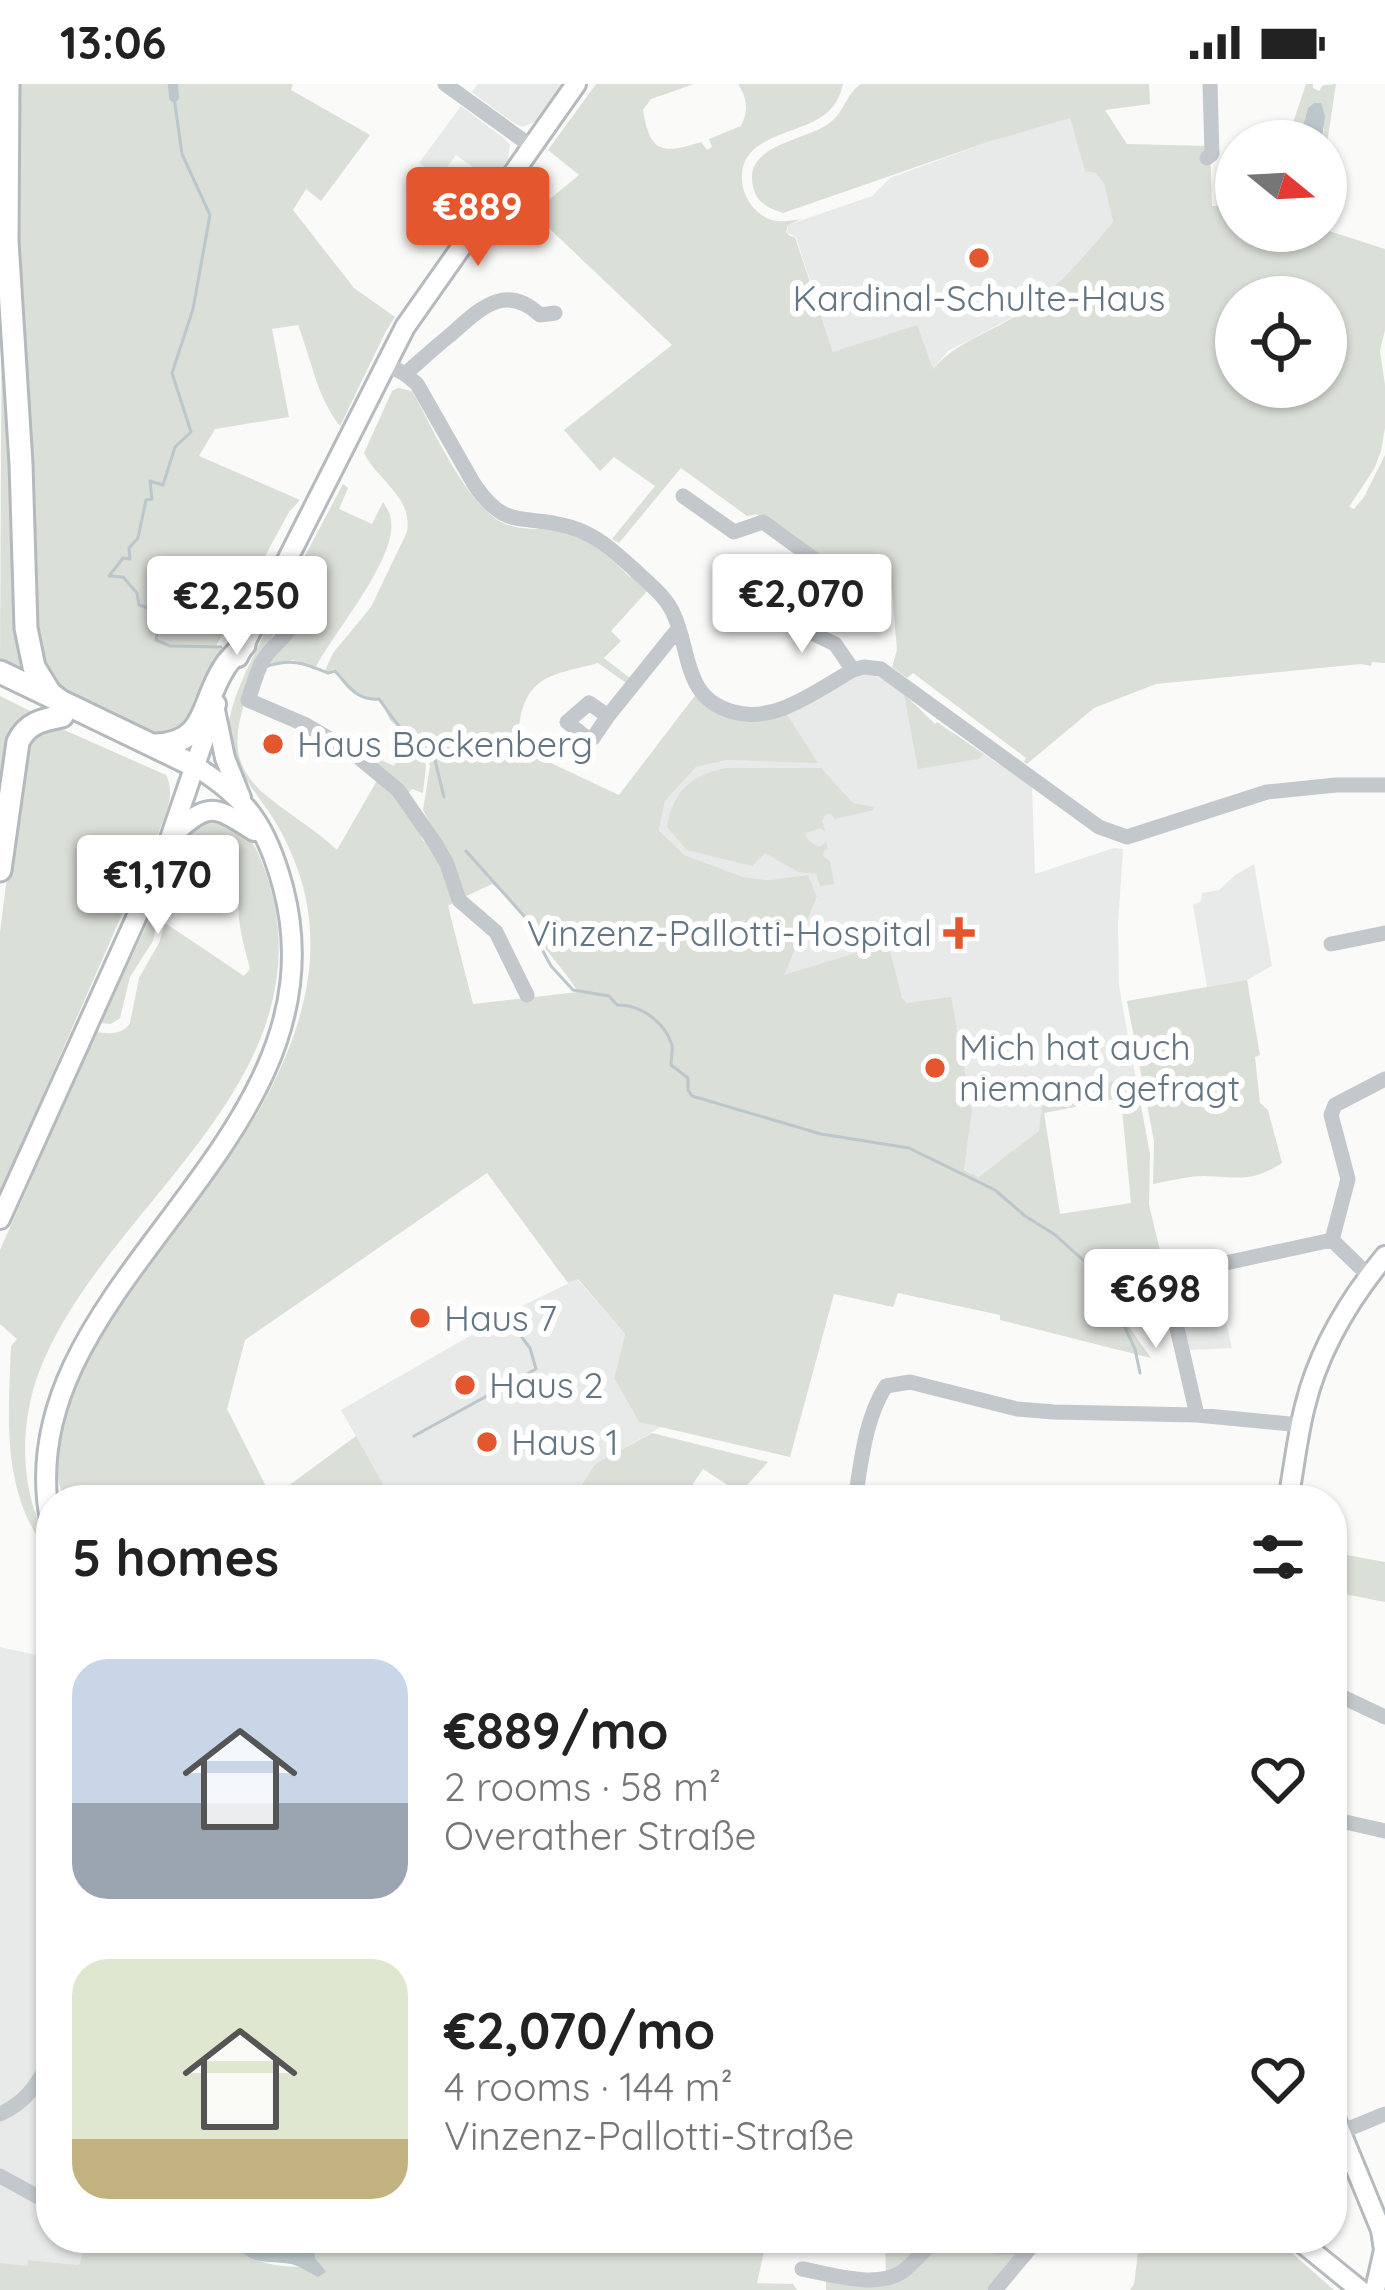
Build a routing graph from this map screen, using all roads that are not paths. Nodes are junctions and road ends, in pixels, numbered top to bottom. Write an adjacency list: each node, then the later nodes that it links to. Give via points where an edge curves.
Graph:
1 (5, 84): 5 (highway); 21 (highway, via 26,628 34,668)
2 (445, 84): 6 (street)
3 (576, 84): 6 (main road)
4 (1210, 84): 7 (street)
5 (0, 99)
6 (531, 146): 9 (main road)
7 (1207, 158)
8 (555, 314): 10 (street, via 510,299 486,304)
9 (386, 364): 10 (street); 12 (main road)
10 (405, 374): 14 (street, via 484,499 502,515 569,526 606,543 658,592)
11 (683, 496): 15 (street, via 734,532 763,522 828,569)
12 (264, 606): 16 (main road); 33 (street, via 290,626 263,661 248,700 352,752 398,790 435,843 459,900 496,932)
13 (774, 615): 15 (street)
14 (678, 629): 17 (street, via 698,688 738,714 770,713); 22 (street)
15 (809, 631): 17 (street, via 841,649)
16 (244, 644): 20 (main road); 23 (highway, via 191,735)
17 (853, 670): 25 (street, via 889,674 1099,827 1127,837 1267,792)
18 (0, 672): 21 (highway)
19 (0, 685): 21 (highway)
20 (214, 707): 24 (main road); 26 (main road)
21 (63, 710): 23 (highway); 24 (highway); 30 (highway, via 18,742)
22 (608, 716)
23 (151, 745): 24 (highway)
24 (193, 772): 26 (main road, via 214,778); 27 (main road); 28 (main road)
25 (1385, 785)
26 (242, 803): 29 (main road)
27 (254, 831): 28 (main road, via 210,809); 29 (main road)
28 (172, 835): 35 (main road)
29 (274, 860): 39 (main road, via 291,961 270,1047 236,1111 99,1290)
30 (0, 870)
31 (1385, 933): 32 (street)
32 (1331, 944)
33 (527, 995)
34 (1385, 1078): 36 (street, via 1332,1109 1348,1179)
35 (0, 1219)
36 (1332, 1240): 38 (street); 41 (street, via 1165,1276)
37 (1385, 1256): 38 (main road)
38 (1369, 1276): 42 (main road, via 1327,1342)
39 (53, 1367)
40 (42, 1401): 43 (main road)
41 (1197, 1415): 42 (street); 44 (street, via 1017,1409 897,1382 878,1398)
42 (1300, 1425): 45 (main road)
43 (40, 1485)
44 (858, 1485)
45 (1290, 1485)
46 (1347, 1699): 47 (street)
47 (1385, 1718)
48 (1347, 1822): 49 (street)
49 (1385, 1831)
50 (36, 2085): 51 (street)
51 (0, 2114)
52 (1385, 2114): 53 (street)
53 (1347, 2130)
54 (1347, 2146): 60 (main road, via 1382,2230)
55 (0, 2176): 56 (street)
56 (36, 2196)
57 (922, 2253): 61 (street, via 886,2278)
58 (1026, 2253): 62 (street)
59 (1314, 2253): 63 (main road)
60 (1384, 2265): 64 (main road)
61 (802, 2269)
62 (994, 2290)
63 (1360, 2290)
64 (1375, 2290)

